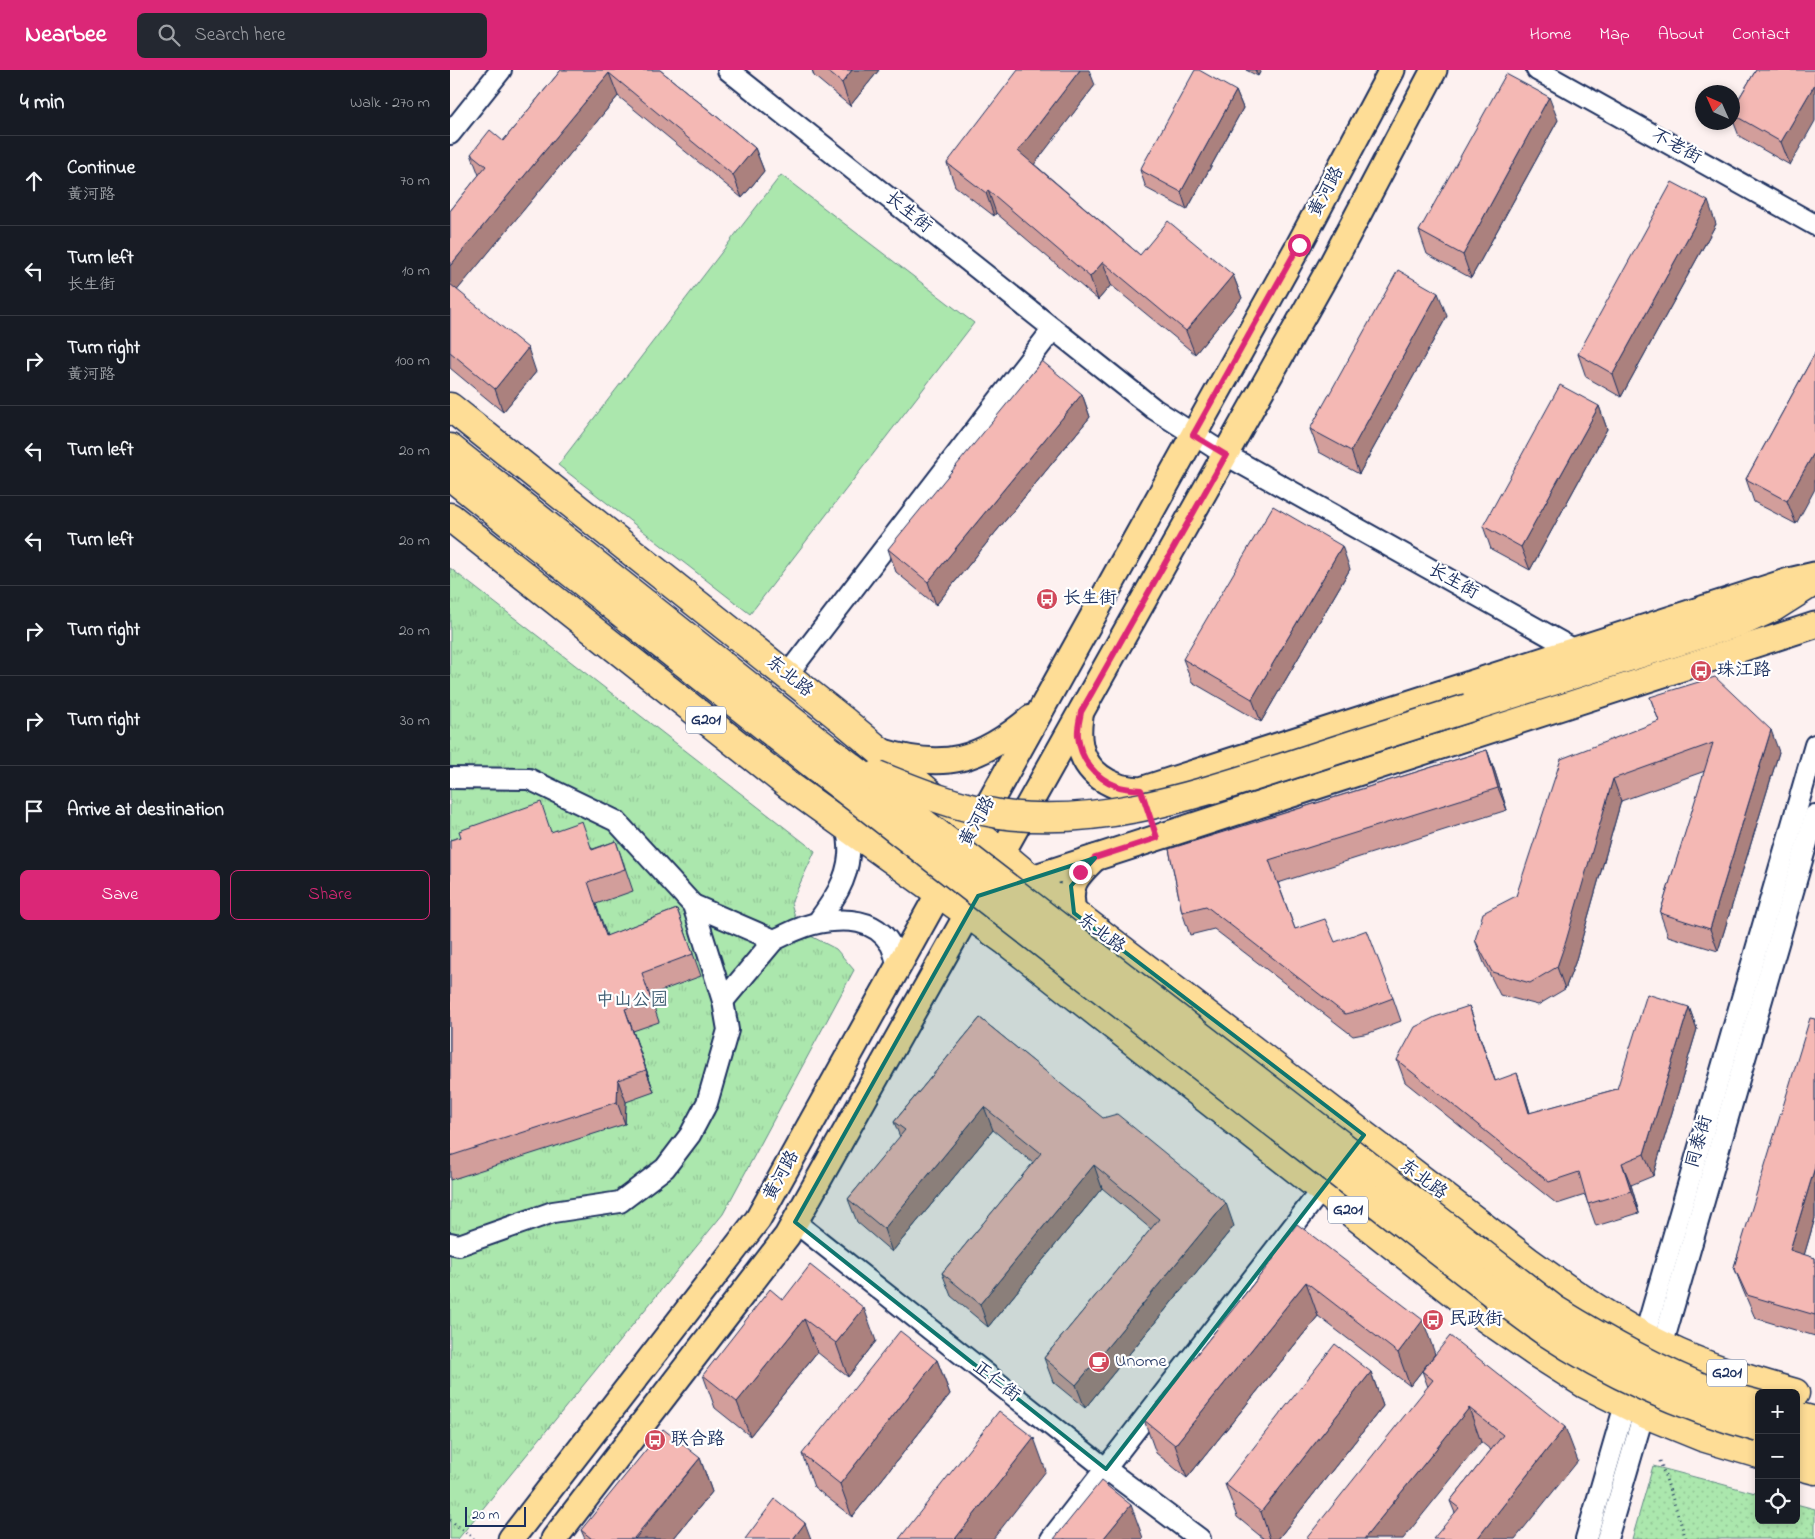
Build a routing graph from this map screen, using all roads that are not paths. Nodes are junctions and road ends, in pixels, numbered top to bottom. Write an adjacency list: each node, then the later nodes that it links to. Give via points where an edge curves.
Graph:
1 (501, 70): 6 (street)
2 (728, 70): 8 (street, 长生街)
3 (1392, 70): 10 (main road, 黄河路)
4 (1434, 70): 12 (main road, 黄河路)
5 (1537, 70): 7 (street, 不老街)
6 (450, 134)
7 (1815, 225)
8 (1053, 328): 10 (street, 长生街, via 1154,409); 21 (street)
9 (450, 407): 18 (highway, 东北路 / G201)
10 (1193, 435): 12 (street, 长生街); 23 (main road, 黄河路)
11 (450, 448): 17 (highway, 东北路)
12 (1226, 455): 20 (street, 长生街); 24 (main road, 黄河路)
13 (450, 476): 17 (highway, 东北路)
14 (450, 517): 22 (highway, G201)
15 (1815, 575): 20 (main road, via 1789,580)
16 (1815, 581): 27 (highway, bridge, via 1774,607 1744,621 1191,796 1138,809 1090,815 999,814 918,792 872,773)
17 (640, 613): 27 (highway, 东北路, bridge); 58 (highway, 东北路, bridge, via 826,775 1499,1298 1596,1361 1652,1390 1713,1415)
18 (723, 624): 21 (highway, 东北路 / G201); 22 (highway)
19 (1815, 625): 34 (main road)
20 (1575, 650): 30 (main road)
21 (787, 675): 25 (highway); 28 (highway, 东北路 / G201)
22 (670, 691): 25 (highway, G201)
23 (1041, 710): 28 (main road, via 1012,734 958,760 906,759); 33 (main road, 黄河路)
24 (1081, 712): 30 (main road, via 1078,734 1080,750 1087,764 1100,778 1118,787); 35 (main road, 黄河路)
25 (733, 742): 32 (highway, G201)
26 (1815, 745): 50 (street, 同泰街)
27 (824, 746): 54 (highway, 东北路, bridge, via 1555,1310 1658,1368 1719,1394)
28 (879, 750): 33 (highway, 东北路 / G201)
29 (450, 778): 39 (street, via 529,779 616,821)
30 (1141, 790): 34 (main road)
31 (1815, 815): 50 (street, 同泰街)
32 (847, 827): 38 (highway, G201); 41 (street, via 850,854 845,878)
33 (974, 830): 35 (highway, 东北路 / G201); 38 (main road, 黄河路)
34 (1157, 838): 36 (main road)
35 (1002, 854): 37 (highway, 东北路 / G201); 38 (main road, 黄河路)
36 (1095, 858): 37 (main road); 40 (main road, via 1071,886 1070,900)
37 (1031, 879): 38 (main road); 40 (highway, 东北路 / G201)
38 (960, 902): 43 (highway, G201); 44 (main road, 黄河路); 48 (main road, 黄河路)
39 (693, 906): 42 (street); 45 (street)
40 (1074, 913): 43 (highway); 46 (highway, 东北路 / G201)
41 (817, 923): 42 (street); 44 (street, via 854,920 869,924 891,946)
42 (774, 940): 45 (street)
43 (1034, 964): 47 (highway, G201)
44 (898, 967): 65 (main road, 黄河路, via 758,1218)
45 (724, 1000): 49 (street, via 728,1030 707,1103 690,1135 665,1168 620,1202 553,1212 459,1246)
46 (1364, 1135): 47 (street); 50 (highway, 东北路 / G201, via 1570,1291)
47 (1322, 1190): 55 (highway, G201, via 1484,1317 1585,1384); 63 (street)
48 (795, 1222): 63 (street, 正仁街); 66 (main road, 黄河路)
49 (450, 1243)
50 (1653, 1341): 51 (highway, 东北路 / G201, via 1725,1372); 55 (street, 同泰街)
51 (1782, 1389)
52 (1800, 1394): 53 (highway, 东北路 / G201)
53 (1815, 1398)
54 (1755, 1404)
55 (1634, 1408): 61 (highway, G201, via 1702,1437); 69 (street, 同泰街); 70 (street, 同泰街)
56 (1800, 1417): 57 (highway)
57 (1815, 1421)
58 (1755, 1427)
59 (1800, 1440): 60 (highway)
60 (1815, 1445)
61 (1755, 1453)
62 (1800, 1466): 64 (highway)
63 (1106, 1469): 67 (street); 68 (street, 正仁街)
64 (1815, 1470)
65 (511, 1539)
66 (554, 1539)
67 (1051, 1539)
68 (1200, 1539)
69 (1586, 1539)
70 (1607, 1539)

